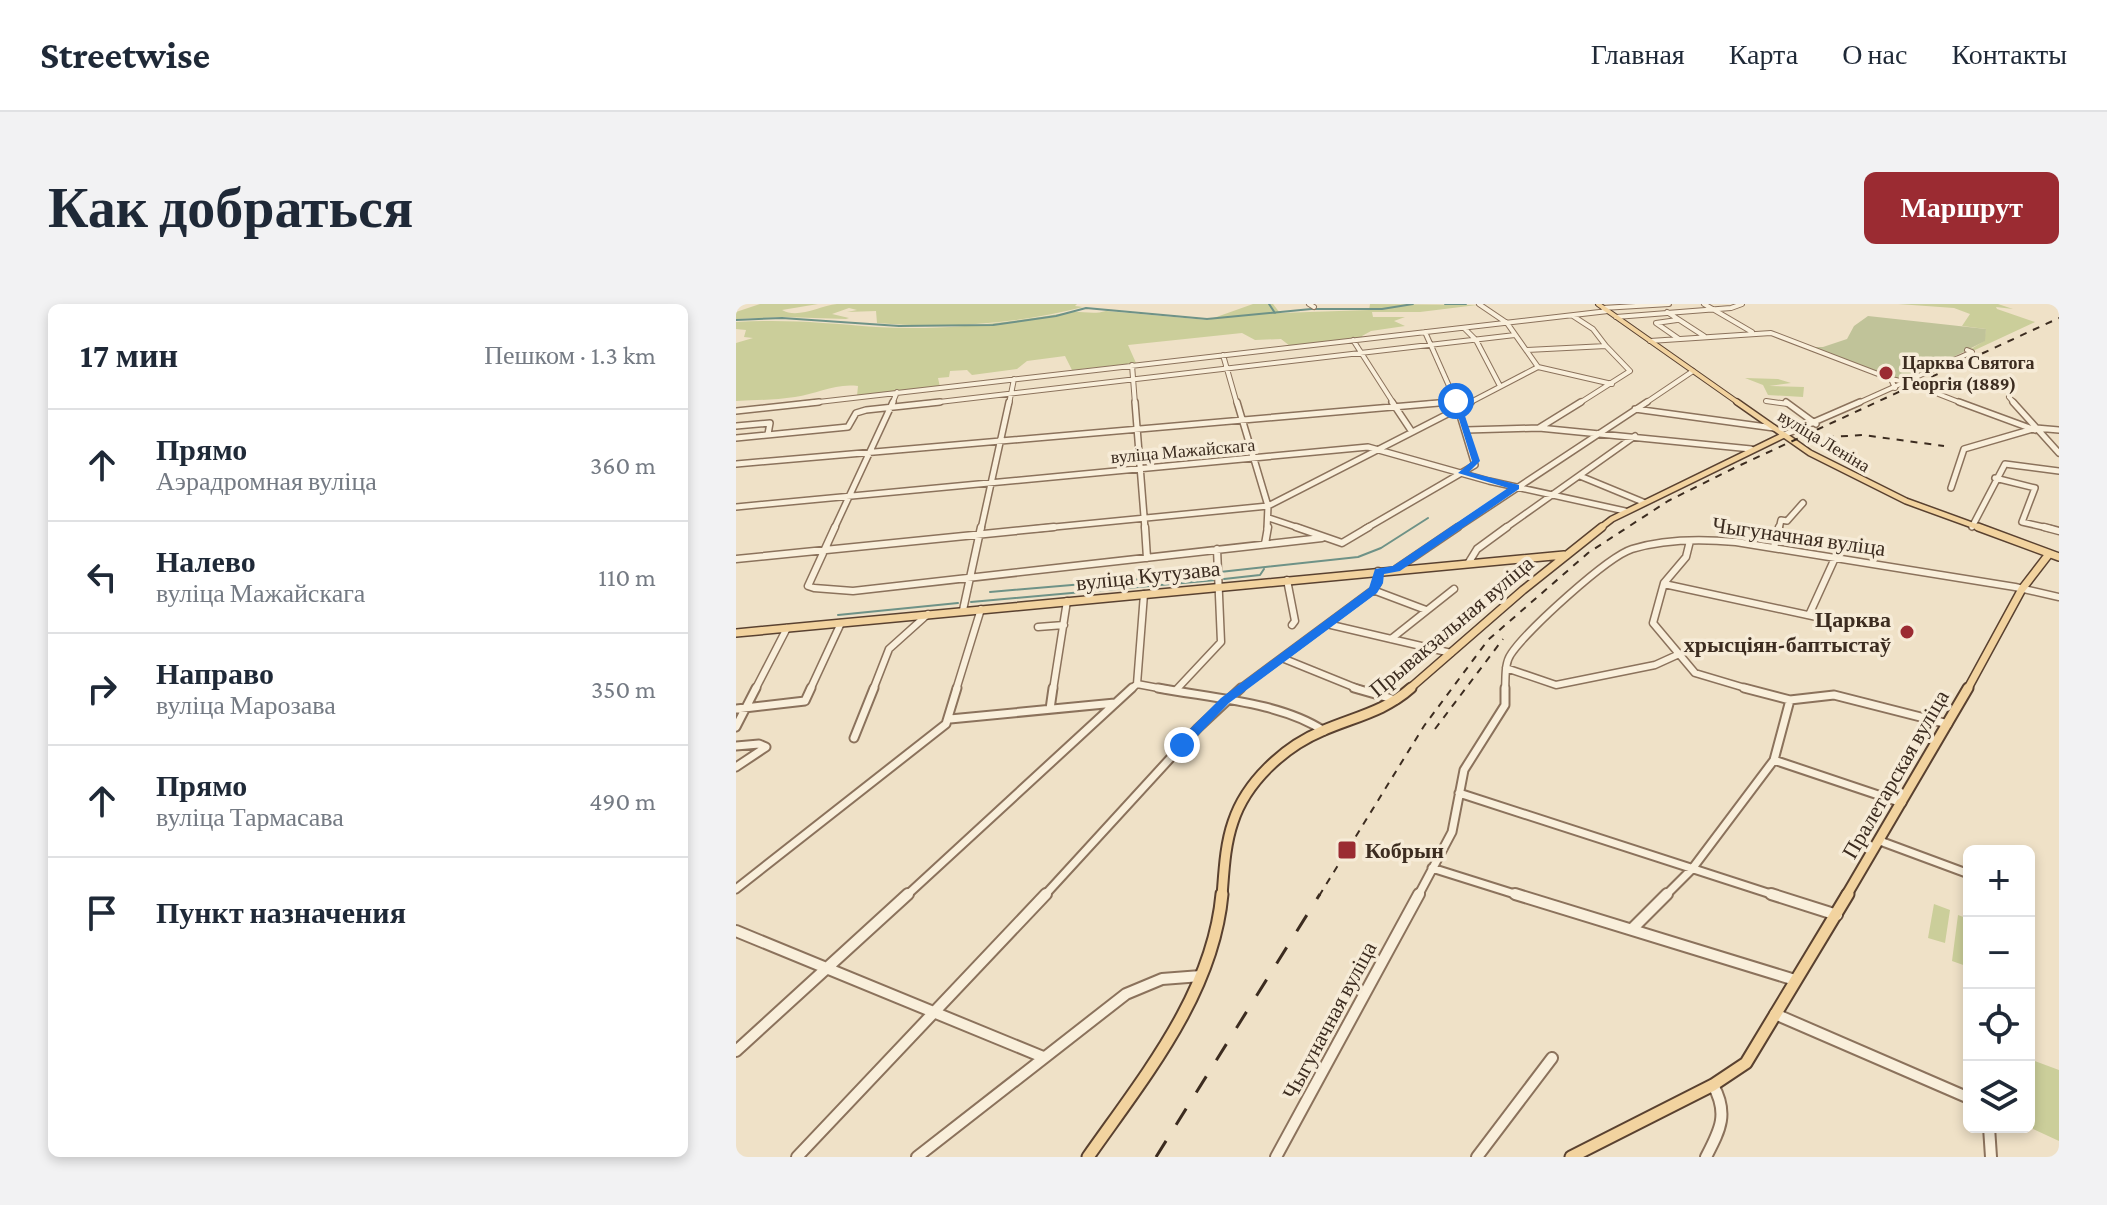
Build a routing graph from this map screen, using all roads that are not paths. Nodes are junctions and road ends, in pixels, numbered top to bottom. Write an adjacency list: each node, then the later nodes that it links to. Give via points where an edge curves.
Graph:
1 (1479, 304): 13 (street)
2 (1598, 304): 8 (main road, вуліца Леніна)
3 (1657, 304): 4 (street); 8 (street); 9 (street)
4 (1669, 304)
5 (1704, 304): 7 (street)
6 (1742, 304): 7 (street)
7 (1714, 309): 9 (street); 16 (street)
8 (1606, 310): 10 (street); 11 (main road, вуліца Леніна)
9 (1668, 313): 11 (street); 12 (street)
10 (1572, 315): 13 (street); 24 (street)
11 (1616, 317): 22 (main road, вуліца Леніна)
12 (1679, 319): 18 (street); 19 (street, via 1656,323)
13 (1507, 323): 14 (street); 17 (street)
14 (1464, 328): 15 (street); 21 (street)
15 (1425, 332): 20 (street); 23 (street)
16 (1754, 333): 18 (street); 35 (street, via 1776,334)
17 (1515, 335): 21 (street); 25 (street)
18 (1706, 337): 19 (street)
19 (1679, 339): 22 (street)
20 (1353, 340): 27 (street); 28 (street)
21 (1476, 340): 23 (street); 38 (street)
22 (1650, 341): 32 (main road, вуліца Леніна)
23 (1430, 344): 27 (street); 44 (street)
24 (1606, 346): 25 (street); 37 (street, via 1630,371)
25 (1527, 350): 30 (street)
26 (1967, 350): 36 (street, via 1972,352)
27 (1362, 353): 31 (street); 46 (street)
28 (1223, 355): 29 (street); 31 (street)
29 (1132, 365): 33 (street); 34 (street)
30 (1538, 367): 37 (street); 38 (street)
31 (1227, 368): 34 (street); 51 (street)
32 (1693, 371): 49 (street); 55 (main road, вуліца Леніна)
33 (1014, 379): 41 (street); 42 (street)
34 (1134, 379): 42 (street); 56 (street)
35 (1891, 379): 36 (street); 39 (street)
36 (1905, 382): 39 (street)
37 (1612, 384): 54 (street)
38 (1500, 386): 48 (street)
39 (1895, 388): 52 (street)
40 (1929, 389): 58 (street)
41 (897, 392): 47 (street); 50 (street)
42 (1010, 393): 47 (street); 66 (street)
43 (2009, 397): 58 (street)
44 (1456, 401): 46 (street); 48 (street)
45 (1766, 401): 52 (street, via 1785,401)
46 (1396, 406): 51 (street); 60 (street)
47 (891, 407): 62 (street, via 858,412 848,427); 69 (street)
48 (1459, 408): 57 (street); 60 (street)
49 (1635, 409): 55 (street); 61 (street)
50 (736, 411)
51 (1243, 420): 56 (street); 71 (street)
52 (1816, 424): 63 (street)
53 (736, 426): 62 (street, via 770,423)
54 (1539, 428): 57 (street); 61 (street)
55 (1774, 428): 63 (main road, вуліца Леніна)
56 (1138, 429): 66 (street); 73 (street)
57 (1466, 430): 75 (street, via 1476,463)
58 (2037, 430): 59 (street); 70 (street); 80 (street, via 1964,449)
59 (2059, 430)
60 (1412, 432): 67 (street)
61 (1597, 433): 64 (street); 79 (street)
62 (768, 434): 65 (street)
63 (1784, 435): 68 (main road, Прывакзальная вуліца); 90 (main road, вуліца Леніна, via 1863,481)
64 (1635, 436): 68 (street); 76 (street)
65 (736, 438)
66 (1000, 441): 69 (street); 78 (street)
67 (1380, 449): 71 (street, вуліца Мажайскага); 75 (street, вуліца Мажайскага); 85 (street)
68 (1751, 449): 83 (main road, Прывакзальная вуліца)
69 (872, 452): 72 (street); 82 (street)
70 (2059, 453)
71 (1253, 459): 73 (street, вуліца Мажайскага); 85 (street)
72 (736, 464)
73 (1142, 469): 78 (street, вуліца Мажайскага); 88 (street)
74 (2059, 471): 77 (street, via 2005,464)
75 (1462, 473): 79 (street, вуліца Мажайскага); 93 (street, вуліца Кутузава, via 1345,542)
76 (1580, 476): 81 (street); 83 (street)
77 (1995, 478): 90 (street); 91 (street, via 2035,488 2022,522)
78 (991, 483): 82 (street, вуліца Мажайскага); 92 (street)
79 (1515, 487): 81 (street, вуліца Мажайскага); 105 (street)
80 (1951, 488)
81 (1552, 495): 87 (street, вуліца Мажайскага); 104 (street, via 1477,549)
82 (850, 496): 86 (street, вуліца Мажайскага); 98 (street)
83 (1643, 502): 87 (main road, Прывакзальная вуліца)
84 (1803, 503): 96 (street, via 1787,521 1781,520)
85 (1268, 506): 88 (street); 89 (street)
86 (736, 507)
87 (1625, 511): 100 (main road, Прывакзальная вуліца)
88 (1145, 516): 92 (street); 101 (street)
89 (1269, 518): 93 (street); 95 (street)
90 (1972, 527): 99 (main road, вуліца Леніна)
91 (2059, 531)
92 (981, 534): 98 (street); 107 (street)
93 (1322, 538): 95 (street, вуліца Кутузава)
94 (1690, 541): 96 (street, Чыгуначная вуліца); 109 (street, via 1684,560); 134 (street, Чыгуначная вуліца, via 1652,544 1617,557 1579,585 1510,655)
95 (1265, 544): 97 (street, вуліца Кутузава)
96 (1774, 548): 102 (street, Чыгуначная вуліца)
97 (1217, 549): 101 (street, вуліца Кутузава); 110 (street)
98 (825, 550): 103 (street); 107 (street, вуліца Кутузава, via 808,586 828,593)
99 (2056, 554): 112 (main road, Пралетарская вуліца)
100 (1564, 555): 104 (main road, вуліца Кутузава); 131 (main road, Прывакзальная вуліца)
101 (1147, 558): 107 (street, вуліца Кутузава)
102 (1835, 558): 112 (street, Чыгуначная вуліца); 121 (street)
103 (736, 559)
104 (1469, 562): 105 (main road, вуліца Кутузава)
105 (1396, 569): 106 (main road, вуліца Кутузава)
106 (1378, 571): 108 (main road, вуліца Кутузава); 113 (street)
107 (972, 577): 118 (street)
108 (1287, 580): 110 (main road, вуліца Кутузава); 126 (street)
109 (1664, 584): 121 (street); 132 (street, via 1653,623)
110 (1219, 586): 114 (main road, вуліца Кутузава); 136 (street, via 1221,642)
111 (1454, 589): 119 (street)
112 (2022, 589): 115 (street, Чыгуначная вуліца); 145 (main road, Пралетарская вуліца)
113 (1373, 590): 119 (street); 124 (street)
114 (1144, 594): 116 (main road, вуліца Кутузава); 135 (street)
115 (2059, 597)
116 (1067, 601): 117 (main road, вуліца Кутузава); 125 (street)
117 (981, 609): 118 (main road, вуліца Кутузава); 144 (street)
118 (963, 610): 120 (main road, вуліца Кутузава)
119 (1426, 610): 130 (street)
120 (928, 614): 123 (main road, вуліца Кутузава); 148 (street, via 889,649)
121 (1809, 615): 122 (street)
122 (1826, 619)
123 (841, 623): 128 (main road, вуліца Кутузава); 141 (street, via 805,701)
124 (1327, 624): 130 (street); 133 (street)
125 (1064, 625): 127 (street); 143 (street)
126 (1292, 625)
127 (1038, 627)
128 (787, 628): 129 (main road, вуліца Кутузава); 141 (street)
129 (736, 633)
130 (1391, 639): 131 (street)
131 (1451, 653): 138 (main road, Прывакзальная вуліца)
132 (1677, 655): 134 (street, via 1655,665 1556,685); 139 (street, via 1705,678)
133 (1282, 658): 137 (street); 138 (street)
134 (1506, 668): 152 (street, Чыгуначная вуліца, via 1505,705 1464,770)
135 (1137, 684): 136 (street); 140 (street)
136 (1176, 690): 137 (street)
137 (1225, 700): 147 (street, via 1306,719); 165 (street)
138 (1397, 700): 147 (main road, Прывакзальная вуліца)
139 (1790, 700): 145 (street, via 1834,695); 150 (street)
140 (1115, 703): 143 (street); 162 (street)
141 (745, 708): 142 (street); 146 (street)
142 (736, 709)
143 (1050, 709): 144 (street)
144 (950, 719): 158 (street)
145 (1948, 724): 153 (main road, Пралетарская вуліца)
146 (736, 727)
147 (1324, 731): 163 (main road, Прывакзальная вуліца, via 1274,763 1234,813 1216,938)
148 (854, 738)
149 (736, 746): 151 (street, via 766,747)
150 (1774, 760): 153 (street); 156 (street)
151 (736, 767)
152 (1459, 793): 155 (street, Чыгуначная вуліца, via 1452,832); 156 (street)
153 (1902, 803): 154 (main road, Пралетарская вуліца)
154 (1880, 841): 157 (street); 159 (main road, Пралетарская вуліца)
155 (1432, 868): 160 (street); 176 (street, Чыгуначная вуліца)
156 (1692, 869): 159 (street); 160 (street)
157 (1963, 872)
158 (736, 889)
159 (1837, 915): 164 (main road, Пралетарская вуліца)
160 (1632, 929): 164 (street)
161 (736, 931): 162 (street)
162 (827, 967): 165 (street); 167 (street)
163 (1201, 976): 168 (street, via 1144,983); 175 (main road, Прывакзальная вуліца)
164 (1795, 980): 166 (main road, Пралетарская вуліца)
165 (936, 1012): 168 (street); 173 (street)
166 (1775, 1014): 170 (main road, Пралетарская вуліца, via 1746,1063); 171 (street)
167 (736, 1051)
168 (1043, 1057): 174 (street)
169 (1552, 1058): 177 (street)
170 (1713, 1085): 178 (main road, Пралетарская вуліца); 179 (street, via 1726,1117)
171 (1963, 1095)
172 (1989, 1133): 180 (street)
173 (797, 1157)
174 (917, 1157)
175 (1088, 1157)
176 (1276, 1157)
177 (1477, 1157)
178 (1571, 1157)
179 (1706, 1157)
180 (1991, 1157)

